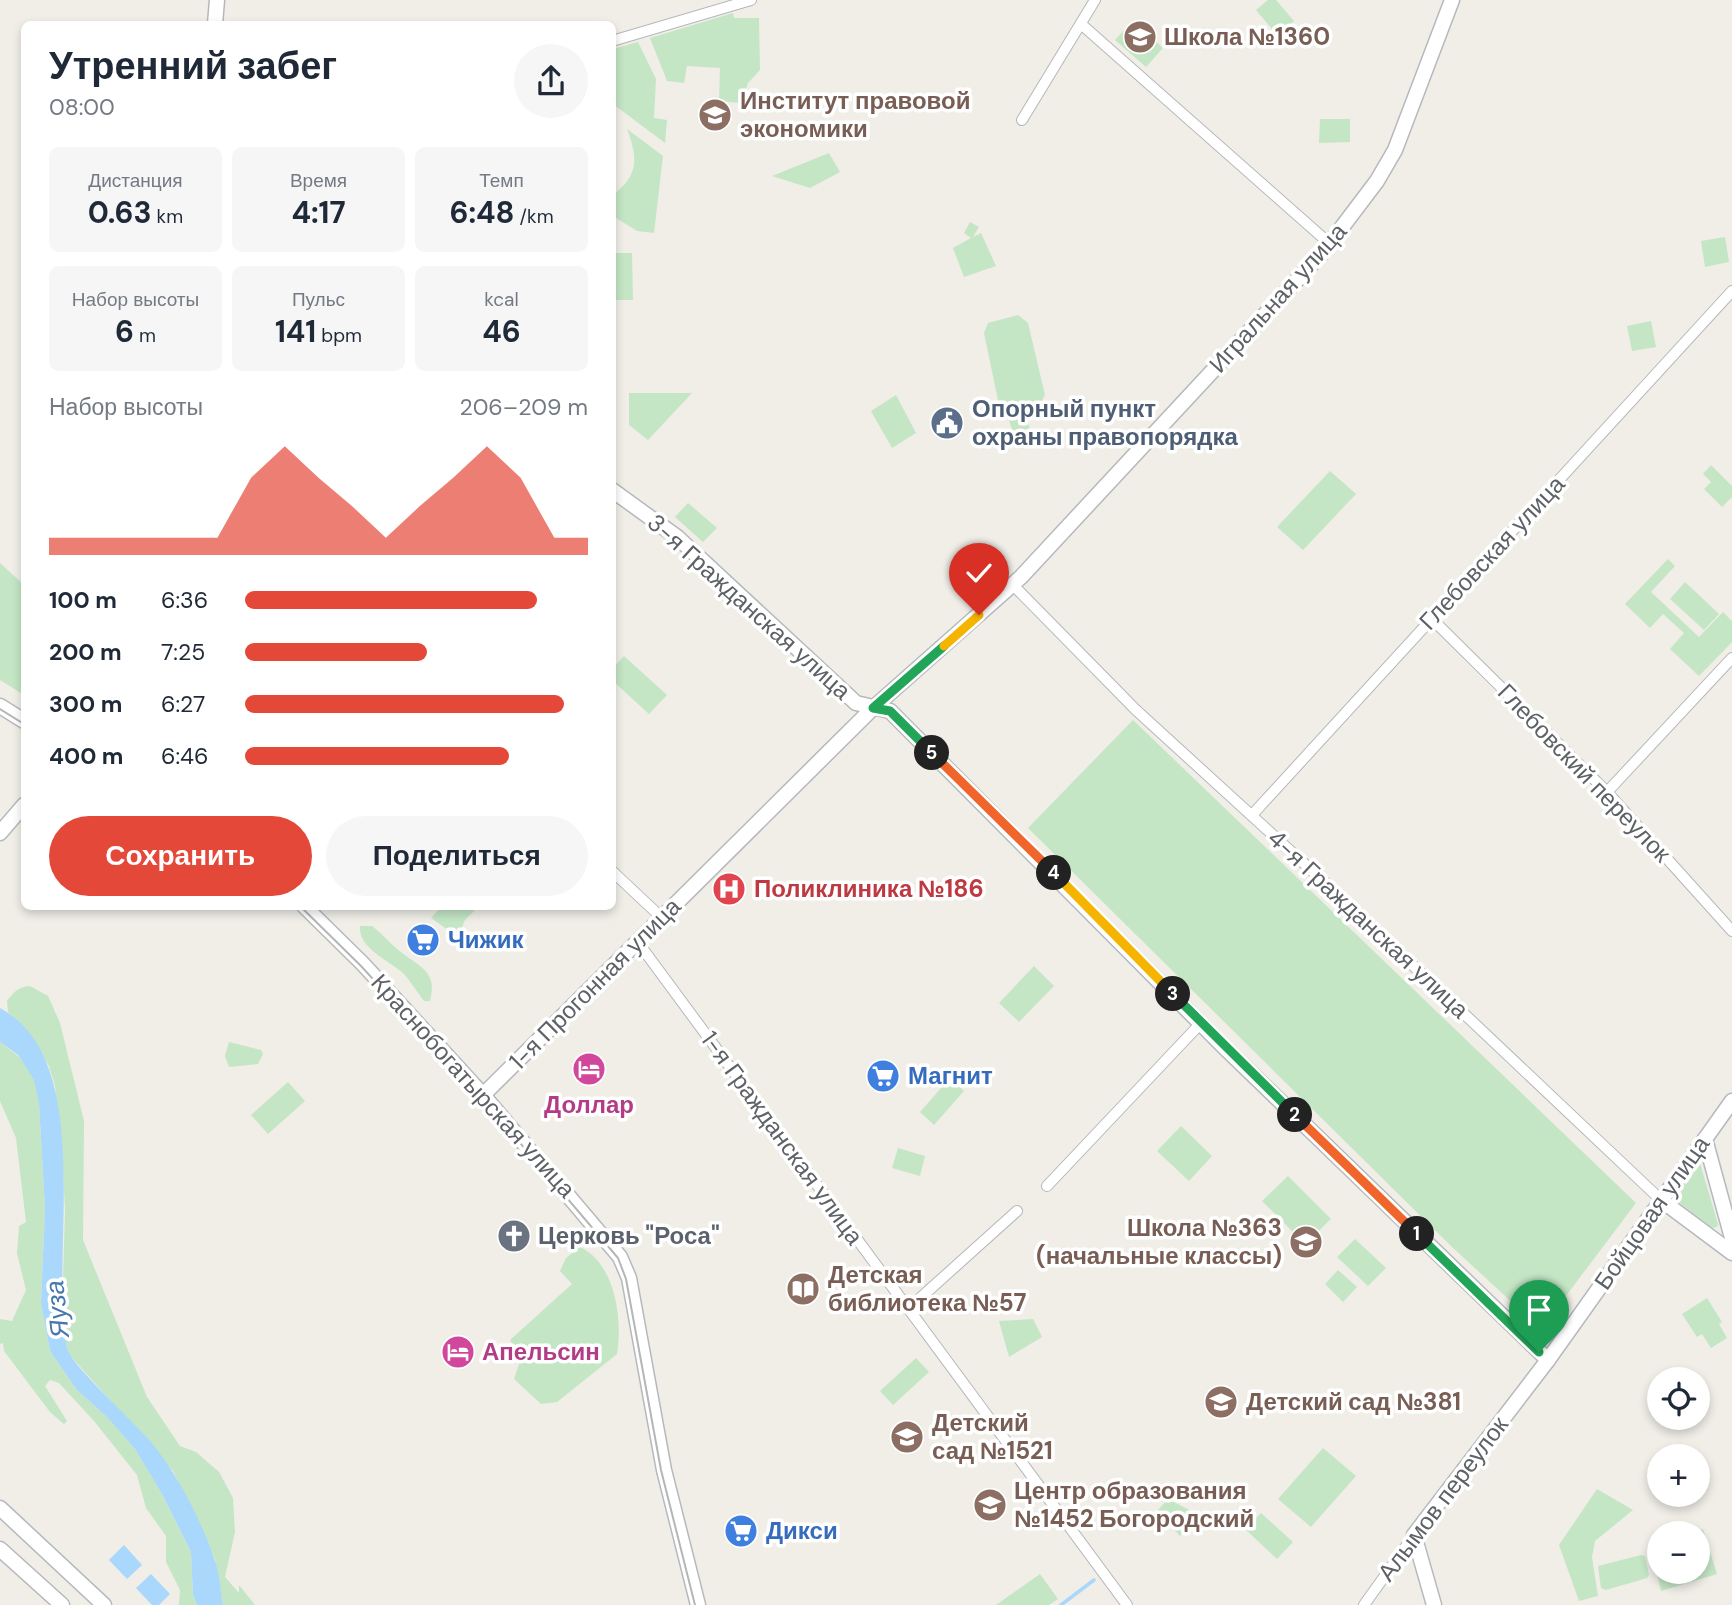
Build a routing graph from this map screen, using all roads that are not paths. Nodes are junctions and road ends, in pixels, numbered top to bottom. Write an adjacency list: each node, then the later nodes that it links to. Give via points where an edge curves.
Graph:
1 (217, 0): 5 (street)
2 (751, 0): 7 (street)
3 (1095, 0): 6 (street)
4 (1452, 0): 9 (street, Игральная улица, via 1399,141 1377,181)
5 (215, 21)
6 (1081, 24): 8 (street); 9 (street)
7 (616, 40)
8 (1023, 120)
9 (1330, 244): 12 (street, Игральная улица)
10 (1732, 291): 13 (street, Глебовская улица)
11 (616, 493): 16 (street, 3-я Гражданская улица, via 677,537 856,703)
12 (1013, 585): 16 (street, 1-я Прогонная улица); 20 (street, 4-я Гражданская улица, via 1136,710)
13 (1432, 618): 18 (street, Глебовский переулок); 20 (street, Глебовская улица)
14 (1732, 658): 18 (street)
15 (0, 706): 17 (street)
16 (873, 708): 24 (street, 1-я Прогонная улица); 27 (street, 3-я Гражданская улица, via 890,711)
17 (21, 719)
18 (1608, 792): 25 (street, Глебовский переулок)
19 (21, 808): 21 (street)
20 (1252, 815): 32 (street, 4-я Гражданская улица)
21 (0, 833)
22 (616, 875): 24 (street)
23 (308, 910): 28 (street, Краснобогатырская улица)
24 (661, 917): 26 (street, 1-я Прогонная улица)
25 (1732, 931)
26 (637, 941): 28 (street, 1-я Прогонная улица); 36 (street, 1-я Гражданская улица)
27 (1201, 1023): 31 (street); 37 (street, 3-я Гражданская улица)
28 (483, 1095): 43 (street, Краснобогатырская улица, via 620,1257 629,1279 664,1470)
29 (1732, 1101): 30 (street, Бойцовая улица)
30 (1705, 1139): 32 (street, Бойцовая улица); 34 (street)
31 (1046, 1186)
32 (1661, 1200): 35 (street, 4-я Гражданская улица); 37 (street, Бойцовая улица)
33 (1017, 1211): 36 (street)
34 (1732, 1238)
35 (1732, 1253)
36 (908, 1309): 44 (street, 1-я Гражданская улица)
37 (1548, 1360): 39 (street, Алымов переулок)
38 (0, 1508): 42 (street)
39 (1414, 1535): 45 (street, Алымов переулок); 46 (street)
40 (0, 1549): 41 (street)
41 (62, 1605)
42 (104, 1605)
43 (698, 1605)
44 (1127, 1605)
45 (1364, 1605)
46 (1434, 1605)

